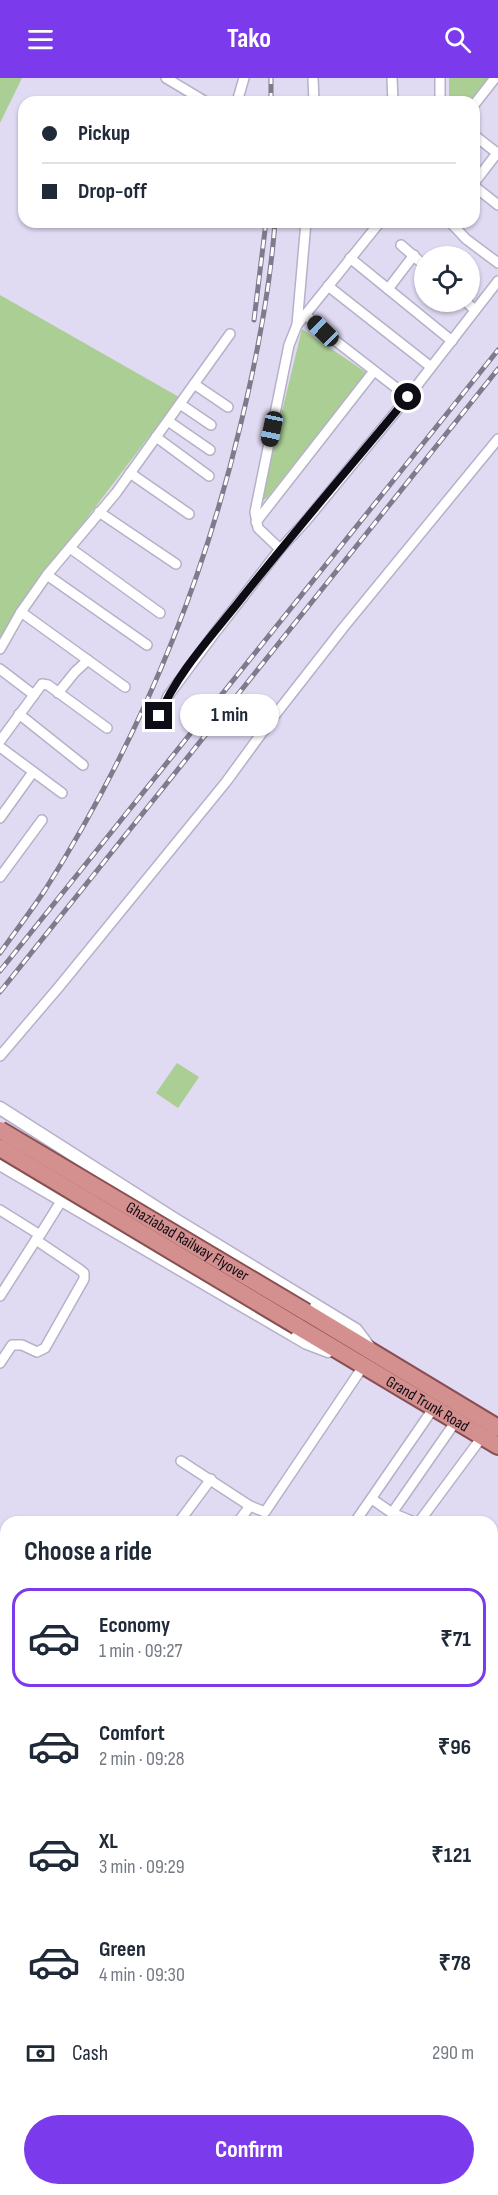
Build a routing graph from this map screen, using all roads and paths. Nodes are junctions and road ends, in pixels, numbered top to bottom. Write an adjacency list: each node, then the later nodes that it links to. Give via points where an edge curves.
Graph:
1 (166, 78): 7 (street)
2 (244, 78): 8 (street)
3 (313, 78): 9 (street)
4 (392, 78): 10 (street)
5 (440, 78): 11 (street)
6 (495, 78): 12 (street)
7 (196, 96)
8 (239, 96)
9 (314, 96)
10 (393, 96)
11 (440, 96)
12 (480, 97)
13 (480, 140): 14 (street)
14 (497, 156): 15 (street)
15 (480, 177)
16 (480, 189): 17 (street)
17 (498, 205)
18 (305, 228): 31 (street)
19 (375, 228): 23 (street)
20 (456, 228): 24 (street)
21 (401, 245): 22 (street)
22 (414, 255): 27 (street)
23 (351, 258): 26 (street); 27 (street)
24 (498, 263)
25 (498, 281): 28 (street)
26 (328, 286): 30 (street); 34 (street)
27 (388, 289): 33 (street)
28 (480, 305)
29 (474, 312): 33 (street)
30 (306, 314): 31 (street); 35 (street)
31 (297, 325): 49 (street, via 289,345)
32 (230, 334): 36 (street)
33 (452, 340): 34 (street)
34 (431, 367): 37 (street)
35 (375, 371): 37 (street); 49 (street)
36 (194, 384): 38 (street); 39 (street)
37 (408, 397): 51 (street)
38 (180, 404): 40 (street); 41 (street)
39 (228, 407)
40 (168, 421): 42 (street); 44 (street)
41 (211, 425)
42 (156, 437): 45 (street); 46 (street)
43 (498, 438): 74 (street, via 343,628 226,782)
44 (210, 450)
45 (130, 473): 47 (street); 48 (street)
46 (209, 476)
47 (99, 512): 50 (street); 52 (street)
48 (189, 514)
49 (256, 522): 51 (street)
50 (70, 548): 53 (street); 55 (street)
51 (280, 549): 64 (street, via 173,688)
52 (176, 564)
53 (47, 575): 54 (street); 56 (street)
54 (21, 612): 57 (street); 58 (street)
55 (160, 613)
56 (147, 645)
57 (0, 649)
58 (88, 660): 60 (street); 61 (street)
59 (0, 669): 62 (street)
60 (125, 687)
61 (58, 693): 62 (street, via 42,684); 65 (street)
62 (34, 695): 63 (street)
63 (19, 714): 66 (street); 68 (street)
64 (159, 716)
65 (107, 728)
66 (0, 741)
67 (0, 747): 69 (street)
68 (83, 765)
69 (33, 772): 70 (street); 71 (street)
70 (62, 793)
71 (0, 818)
72 (42, 819): 73 (street)
73 (0, 877)
74 (0, 1056)
75 (0, 1108): 78 (street)
76 (0, 1130): 84 (highway, Ghaziabad Railway Flyover, bridge)
77 (0, 1148): 84 (highway, Ghaziabad Railway Flyover, bridge)
78 (85, 1162): 80 (street); 85 (street, via 356,1330)
79 (0, 1164): 80 (street)
80 (62, 1199): 82 (street); 85 (street, via 307,1343)
81 (0, 1210): 82 (street)
82 (38, 1237): 83 (street); 86 (street, via 84,1273 84,1279 45,1348 37,1352 12,1345)
83 (1, 1291)
84 (302, 1319): 85 (highway, Ghaziabad Railway Flyover)
85 (364, 1360): 87 (highway, Grand Trunk Road); 95 (street, via 268,1511)
86 (0, 1363)
87 (439, 1401): 88 (highway, Grand Trunk Road); 89 (highway, Grand Trunk Road); 94 (street)
88 (456, 1421): 90 (highway, Grand Trunk Road); 96 (street)
89 (498, 1428)
90 (482, 1437): 91 (highway, Grand Trunk Road); 101 (street)
91 (498, 1446)
92 (181, 1461): 93 (street)
93 (211, 1479): 95 (street); 97 (street)
94 (372, 1499): 96 (street); 99 (street)
95 (249, 1506): 98 (street)
96 (392, 1513): 100 (street)
97 (183, 1516)
98 (242, 1516)
99 (359, 1516)
100 (399, 1516)
101 (423, 1516)

